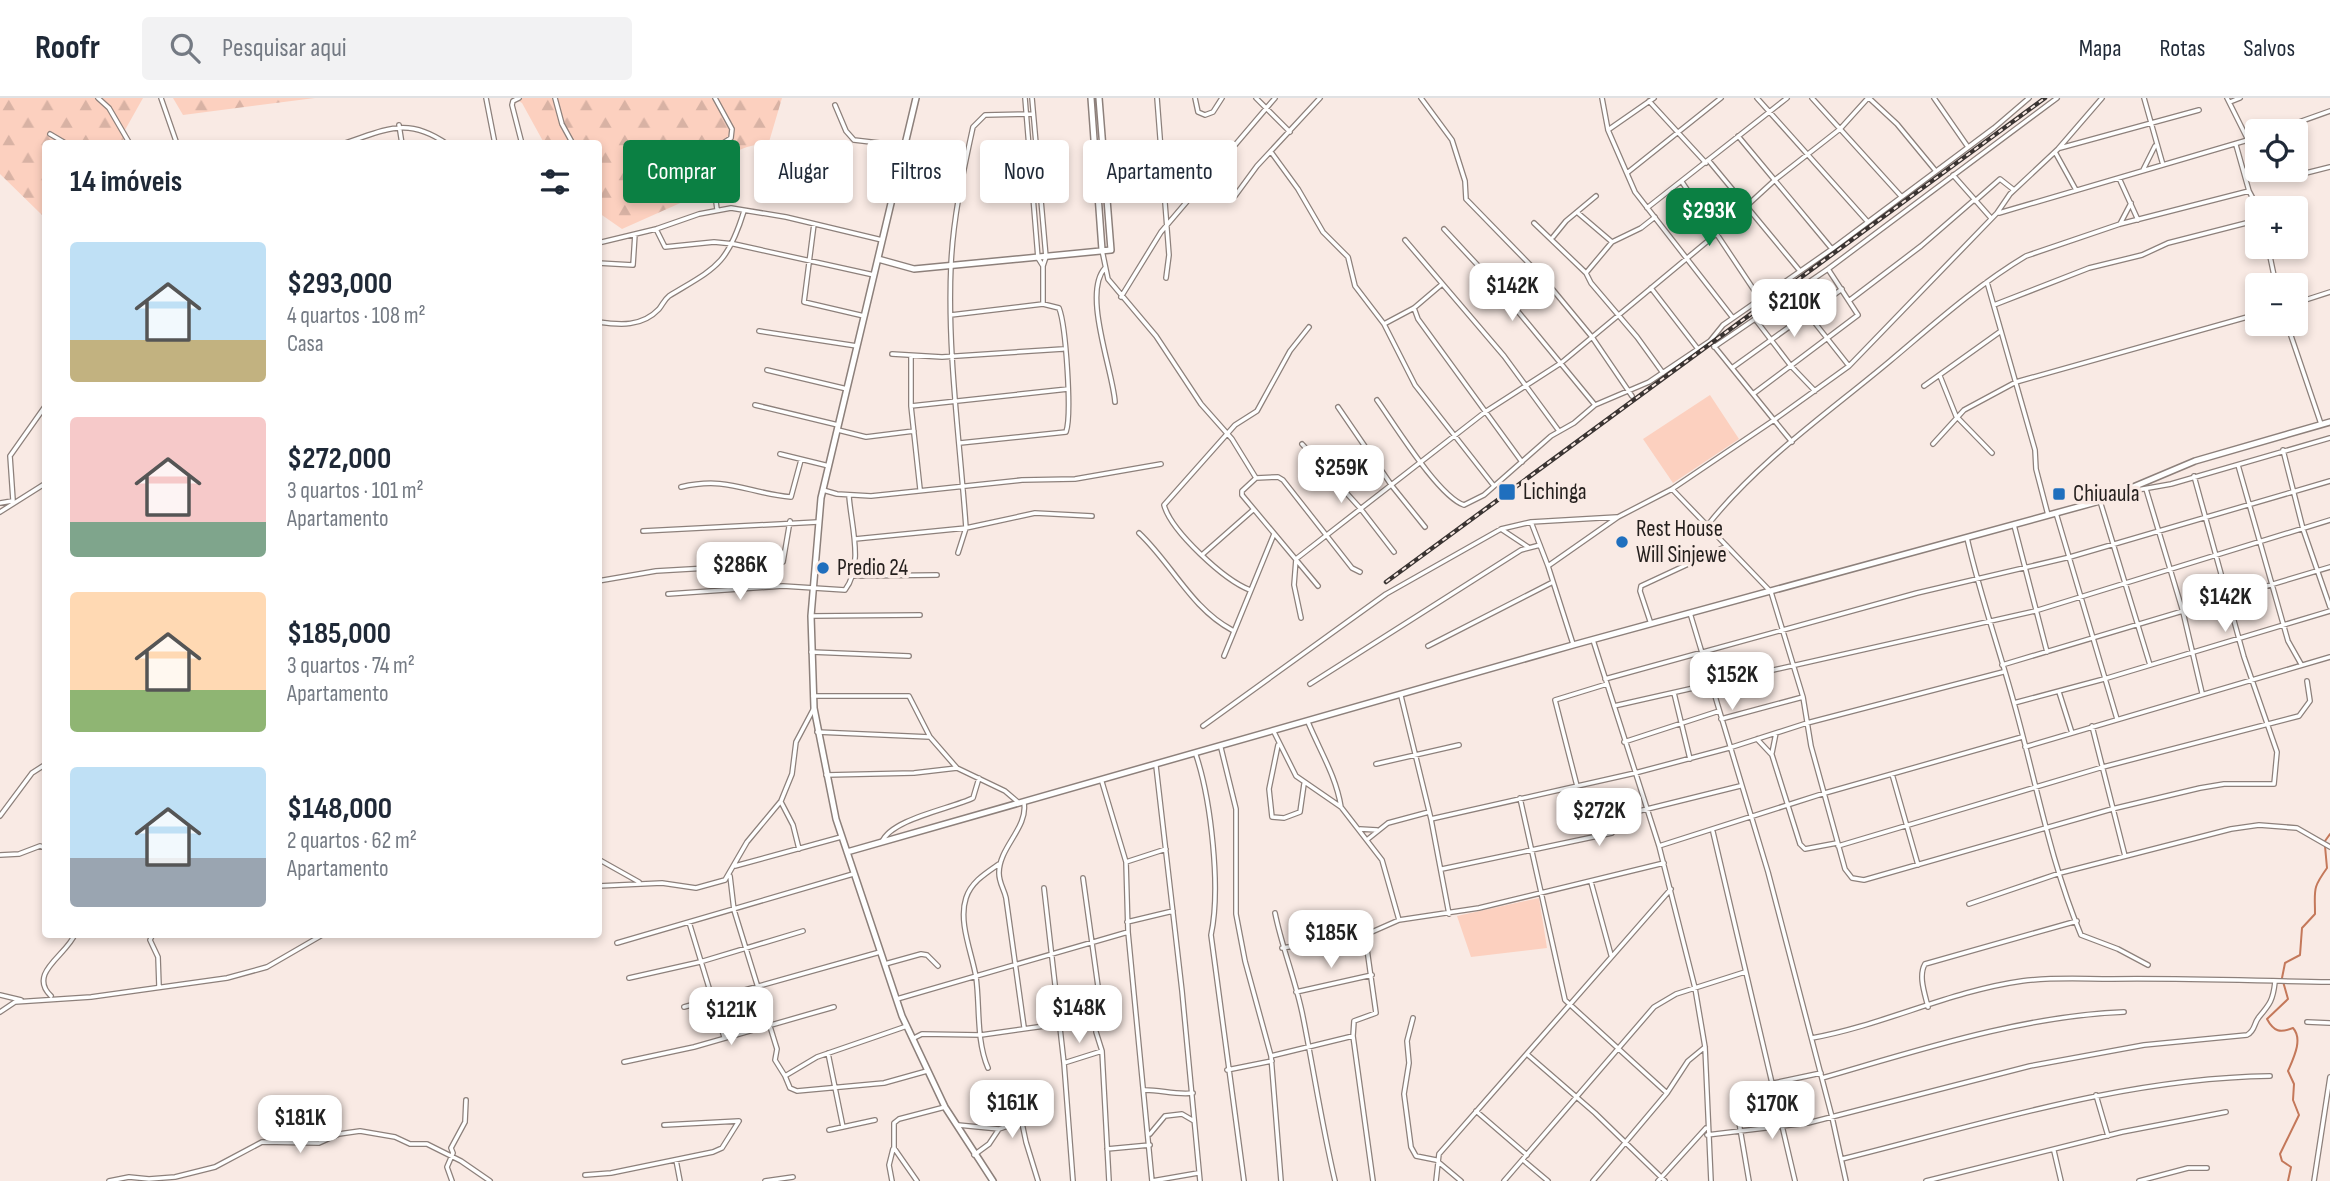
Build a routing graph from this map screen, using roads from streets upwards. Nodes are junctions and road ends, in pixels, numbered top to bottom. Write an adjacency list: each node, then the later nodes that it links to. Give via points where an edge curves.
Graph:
1 (98, 98): 55 (street)
2 (162, 98): 56 (street)
3 (486, 98): 60 (street)
4 (520, 98): 61 (street, via 512,105)
5 (555, 98): 62 (street)
6 (715, 98): 63 (street, via 734,134)
7 (916, 98): 64 (street)
8 (1025, 98): 40 (street)
9 (1032, 98): 41 (street)
10 (1091, 98): 47 (street)
11 (1099, 98): 45 (street)
12 (1157, 98): 66 (street)
13 (1195, 98): 14 (street, via 1198,111 1205,115 1213,112)
14 (1222, 98)
15 (1256, 98): 36 (street)
16 (1275, 98): 36 (street)
17 (1320, 98): 49 (street)
18 (1421, 98): 168 (street, via 1452,140 1465,181 1465,200 1544,279)
19 (1611, 98): 32 (street)
20 (1654, 98): 34 (street)
21 (1721, 98): 50 (street)
22 (1757, 98): 39 (street)
23 (1787, 98): 39 (street)
24 (1812, 98): 46 (street)
25 (1869, 98): 46 (street); 78 (street, via 1898,124)
26 (1934, 98): 71 (street)
27 (2029, 98): 71 (street)
28 (2057, 98): 82 (street)
29 (2102, 98): 72 (street)
30 (2144, 98): 43 (street)
31 (2239, 98): 33 (street)
32 (1603, 100): 48 (street)
33 (2229, 100): 52 (street)
34 (1649, 101): 48 (street); 50 (street)
35 (835, 105): 68 (street, via 846,131 854,140)
36 (1267, 110): 49 (street); 113 (street)
37 (2199, 110): 43 (street)
38 (2330, 111): 42 (street)
39 (1769, 113): 53 (street); 74 (street)
40 (1026, 114): 41 (street); 128 (street); 134 (street, via 985,115 973,127 959,187)
41 (1033, 114): 127 (street)
42 (2308, 119)
43 (2152, 123): 69 (street); 72 (street)
44 (399, 125): 57 (street); 58 (street); 59 (street)
45 (1101, 128): 47 (street); 65 (street)
46 (1840, 128): 74 (street); 90 (street)
47 (1093, 129): 125 (street)
48 (1608, 130): 81 (street)
49 (1290, 132): 73 (street)
50 (1677, 133): 75 (street); 81 (street)
51 (50, 134): 54 (street)
52 (2245, 134)
53 (1738, 136): 75 (street); 83 (street)
54 (60, 140)
55 (128, 140)
56 (176, 140)
57 (352, 140)
58 (401, 140)
59 (442, 140)
60 (494, 140)
61 (521, 140)
62 (571, 140)
63 (726, 140)
64 (906, 140)
65 (1102, 140)
66 (1160, 140)
67 (2245, 141): 70 (street)
68 (867, 142)
69 (2156, 144): 76 (street); 79 (street)
70 (2236, 145): 76 (street); 80 (street)
71 (1968, 147): 78 (street)
72 (2056, 151): 86 (street); 87 (street)
73 (1271, 152): 89 (street); 163 (street, via 1323,232 1348,257 1355,286)
74 (1808, 154): 83 (street); 108 (street)
75 (1707, 162): 85 (street); 100 (street)
76 (2163, 165): 79 (street)
77 (2330, 167): 80 (street, via 2302,174)
78 (1935, 170): 90 (street)
79 (2143, 170): 84 (street)
80 (2244, 170): 88 (street)
81 (1626, 174): 99 (street)
82 (1953, 175): 93 (street); 137 (street)
83 (1776, 178): 100 (street); 124 (street)
84 (2119, 178): 87 (street); 94 (street)
85 (1682, 182): 99 (street); 117 (street)
86 (2014, 190): 93 (street, via 2000,179); 104 (street)
87 (2077, 191): 104 (street)
88 (2249, 191): 92 (street); 107 (street)
89 (1237, 194)
90 (1901, 195): 108 (street)
91 (1596, 196): 103 (street)
92 (2252, 196)
93 (1975, 200): 106 (street); 151 (street)
94 (2131, 201): 107 (street); 112 (street)
95 (716, 203): 101 (street)
96 (892, 203): 119 (street)
97 (1108, 203): 126 (street)
98 (1165, 203): 113 (street)
99 (1647, 208): 105 (street)
100 (1747, 208): 117 (street); 138 (street)
101 (717, 210): 102 (street); 114 (street)
102 (745, 210): 111 (street); 123 (street)
103 (1578, 213): 118 (street); 122 (street)
104 (1997, 214): 106 (street)
105 (1655, 217): 122 (street); 130 (street)
106 (1992, 219): 181 (street)
107 (2138, 220): 112 (street)
108 (1867, 221): 124 (street)
109 (1534, 222): 118 (street)
110 (2245, 223): 153 (street, via 2089,268)
111 (814, 224): 119 (street); 131 (street)
112 (2120, 225): 142 (street, via 2026,256)
113 (1166, 226): 141 (street); 148 (street)
114 (656, 229): 116 (street); 123 (street, via 665,247)
115 (1444, 229): 179 (street)
116 (635, 234): 121 (street); 133 (street, via 634,265)
117 (1715, 235): 130 (street); 149 (street)
118 (1553, 237): 139 (street)
119 (884, 240): 132 (street)
120 (1405, 240): 143 (street)
121 (602, 242)
122 (1612, 242): 139 (street)
123 (734, 244): 131 (street); 162 (street, via 713,269 665,299 649,316 630,325)
124 (1832, 249): 138 (street)
125 (1102, 250): 126 (street); 127 (street); 129 (street)
126 (1111, 250): 129 (street)
127 (1046, 257): 128 (street); 135 (street)
128 (1038, 258): 134 (street); 135 (street)
129 (1106, 258): 136 (street)
130 (1685, 258): 144 (street); 159 (street)
131 (809, 259): 140 (street); 157 (street, via 804,302)
132 (878, 260): 134 (street, via 914,269); 140 (street)
133 (602, 263)
134 (951, 265): 155 (street)
135 (1043, 266): 152 (street)
136 (1105, 268): 148 (street); 196 (street, via 1099,281 1098,306)
137 (1828, 270): 145 (street); 147 (street)
138 (1801, 271): 149 (street)
139 (1586, 273): 158 (street)
140 (874, 275): 157 (street)
141 (1166, 278)
142 (1987, 282): 153 (street); 213 (street)
143 (1441, 285): 154 (street); 187 (street)
144 (1651, 288): 158 (street); 175 (street)
145 (1842, 289): 151 (street); 156 (street)
146 (2330, 292): 150 (street)
147 (1792, 294): 156 (street); 161 (street)
148 (1121, 297): 210 (street, via 1156,336 1200,404)
149 (1760, 299): 159 (street)
150 (2308, 299)
151 (1850, 300): 169 (street, via 1857,315)
152 (1044, 304): 155 (street); 174 (street, via 1061,312)
153 (1994, 305): 166 (street)
154 (1413, 308): 163 (street); 202 (street)
155 (951, 315): 178 (street)
156 (1806, 315): 169 (street); 171 (street)
157 (865, 316): 172 (street)
158 (1619, 316): 168 (street); 184 (street)
159 (1733, 318): 170 (street)
160 (2245, 318): 186 (street)
161 (1755, 319): 171 (street); 173 (street)
162 (602, 322)
163 (1384, 324): 211 (street, via 1415,385)
164 (1309, 327): 210 (street, via 1290,351 1257,411 1242,418)
165 (759, 331): 172 (street)
166 (2001, 331): 185 (street); 186 (street)
167 (2291, 336): 206 (street)
168 (1592, 337): 179 (street); 192 (street)
169 (1827, 340): 180 (street); 181 (street)
170 (1710, 341): 173 (street); 175 (street)
171 (1770, 341): 180 (street); 182 (street)
172 (858, 347): 189 (street)
173 (1714, 348): 182 (street)
174 (1063, 349): 178 (street); 190 (street)
175 (1698, 349): 184 (street)
176 (892, 354): 177 (street)
177 (911, 356): 178 (street); 199 (street)
178 (954, 357): 195 (street)
179 (1561, 363): 187 (street); 198 (street)
180 (1791, 366): 191 (street); 193 (street)
181 (1849, 366): 191 (street)
182 (1732, 368): 193 (street)
183 (767, 370): 189 (street)
184 (1663, 373): 192 (street)
185 (1940, 376): 188 (street); 203 (street)
186 (2016, 382): 203 (street); 250 (street)
187 (1528, 386): 202 (street); 208 (street)
188 (1924, 386)
189 (848, 389): 207 (street)
190 (1068, 389): 195 (street); 214 (street, via 1066,432)
191 (1815, 391): 204 (street)
192 (1631, 394): 198 (street)
193 (1753, 394): 204 (street)
194 (1377, 400): 222 (street)
195 (957, 401): 199 (street); 214 (street)
196 (1115, 402)
197 (755, 405): 207 (street)
198 (1595, 405): 208 (street)
199 (911, 406): 209 (street)
200 (1338, 407): 231 (street)
201 (42, 411): 242 (street, via 10,456)
202 (1485, 412): 211 (street); 221 (street)
203 (1956, 416): 215 (street); 218 (street)
204 (1774, 420): 213 (street); 234 (street)
205 (2330, 422): 206 (street)
206 (2321, 424): 239 (street, via 2195,461)
207 (839, 428): 209 (street, via 866,437); 225 (street)
208 (1559, 431): 221 (street)
209 (914, 432): 237 (street)
210 (1229, 434): 227 (street); 278 (street, via 1164,505 1177,528)
211 (1455, 435): 222 (street); 232 (street)
212 (2330, 439): 217 (street)
213 (1791, 442): 259 (street, via 1734,494)
214 (960, 443): 230 (street)
215 (1933, 443)
216 (1302, 444): 246 (street)
217 (2284, 450): 224 (street); 238 (street)
218 (1992, 453)
219 (780, 454): 220 (street)
220 (801, 460): 225 (street); 233 (street, via 791,497 727,482)
221 (1522, 462): 232 (street)
222 (1421, 463): 231 (street); 232 (street, via 1464,505)
223 (1161, 464): 230 (street, via 1075,479)
224 (2238, 465): 226 (street); 245 (street)
225 (829, 466): 236 (street)
226 (2194, 476): 235 (street); 253 (street)
227 (1256, 478): 247 (street, via 1241,493); 268 (street, via 1283,480)
228 (2330, 481): 238 (street)
229 (42, 486): 241 (street)
230 (963, 486): 237 (street); 260 (street)
231 (1392, 486): 246 (street); 261 (street)
232 (1494, 486)
233 (681, 487)
234 (1672, 489): 252 (street); 259 (street)
235 (2146, 489): 239 (street); 265 (street)
236 (823, 490): 240 (street); 256 (street)
237 (920, 490): 240 (street)
238 (2294, 491): 245 (street); 262 (street)
239 (2117, 494): 243 (street)
240 (849, 496): 270 (street)
241 (22, 499): 242 (street); 248 (street)
242 (13, 500): 244 (street)
243 (2100, 501): 249 (street); 272 (street)
244 (0, 503)
245 (2249, 504): 253 (street); 271 (street)
246 (1360, 508): 268 (street); 276 (street)
247 (1253, 510): 267 (street); 278 (street)
248 (0, 512)
249 (2056, 513): 250 (street); 280 (street)
250 (2048, 515): 258 (street)
251 (1091, 516): 260 (street, via 1035,513)
252 (1618, 517): 257 (street); 282 (street)
253 (2206, 519): 265 (street); 279 (street)
254 (2330, 520): 262 (street)
255 (790, 521): 256 (street); 264 (street); 290 (street, via 783,562 777,564 634,573)
256 (818, 522): 296 (street)
257 (1531, 522): 263 (street); 273 (street)
258 (2013, 525): 269 (street); 284 (street)
259 (1707, 526): 274 (street)
260 (966, 527): 270 (street); 277 (street)
261 (1425, 527)
262 (2303, 528): 271 (street); 286 (street)
263 (1501, 529): 275 (street); 354 (street, via 1386,594)
264 (643, 531)
265 (2159, 531): 272 (street); 285 (street)
266 (1139, 533): 313 (street, via 1206,612)
267 (1274, 534): 281 (street); 297 (street)
268 (1326, 536): 281 (street); 287 (street)
269 (1967, 538): 291 (street); 298 (street)
270 (855, 539): 289 (street)
271 (2260, 541): 279 (street); 295 (street)
272 (2114, 544): 280 (street); 293 (street)
273 (1540, 545): 275 (street); 282 (street)
274 (1727, 546): 298 (street); 310 (street, via 1641,586)
275 (1528, 547): 336 (street)
276 (1394, 552)
277 (958, 554)
278 (1203, 554): 297 (street)
279 (2215, 555): 285 (street); 301 (street)
280 (2070, 557): 284 (street); 300 (street)
281 (1296, 559): 294 (street); 308 (street, via 1294,584)
282 (1548, 566): 292 (street)
283 (2330, 567): 286 (street)
284 (2026, 568): 291 (street); 303 (street)
285 (2171, 570): 293 (street); 304 (street)
286 (2316, 571): 295 (street); 302 (street)
287 (1360, 572)
288 (937, 575): 289 (street)
289 (853, 576): 296 (street, via 845,590)
290 (602, 580)
291 (1977, 580): 309 (street); 314 (street)
292 (1553, 582): 318 (street); 319 (street)
293 (2126, 582): 300 (street); 311 (street)
294 (1318, 586)
295 (2272, 586): 301 (street); 312 (street)
296 (812, 588): 299 (street); 307 (street)
297 (1250, 590): 313 (street)
298 (1771, 592): 305 (street); 314 (street)
299 (668, 594)
300 (2080, 595): 303 (street); 316 (street)
301 (2227, 600): 304 (street); 317 (street)
302 (2330, 609): 312 (street)
303 (2035, 611): 309 (street); 321 (street)
304 (2183, 612): 311 (street); 322 (street)
305 (1690, 613): 310 (street); 323 (street)
306 (920, 615): 307 (street)
307 (811, 616): 320 (street)
308 (1301, 618)
309 (1988, 623): 328 (street); 330 (street)
310 (1651, 624): 315 (street)
311 (2138, 625): 316 (street); 329 (street)
312 (2283, 625): 317 (street); 327 (street)
313 (1232, 629): 325 (street)
314 (1783, 630): 323 (street); 330 (street)
315 (1593, 639): 318 (street); 335 (street)
316 (2092, 639): 321 (street); 332 (street)
317 (2239, 639): 322 (street); 333 (street)
318 (1573, 645): 342 (street)
319 (1428, 646)
320 (811, 652): 324 (street); 341 (street)
321 (2047, 652): 328 (street)
322 (2193, 653): 329 (street); 340 (street)
323 (1702, 654): 335 (street); 337 (street)
324 (909, 656)
325 (1224, 656)
326 (2330, 657): 327 (street)
327 (2301, 664): 333 (street)
328 (2001, 665): 331 (street)
329 (2150, 665): 332 (street)
330 (1793, 666): 337 (street); 343 (street)
331 (2003, 672): 344 (street); 352 (street)
332 (2104, 680): 338 (street); 349 (street)
333 (2252, 680): 340 (street); 353 (street)
334 (2307, 681): 353 (street, via 2310,701 2303,713)
335 (1606, 682): 345 (street); 384 (street, via 1555,700)
336 (1310, 684)
337 (1710, 685): 339 (street); 347 (street)
338 (2059, 691): 344 (street); 359 (street)
339 (1674, 693): 345 (street); 351 (street)
340 (2202, 694): 349 (street)
341 (813, 696): 346 (street); 360 (street, via 909,696)
342 (1401, 696): 350 (street); 371 (street)
343 (1803, 697): 348 (street); 352 (street)
344 (2014, 703): 361 (street)
345 (1615, 706): 364 (street)
346 (814, 708): 356 (street); 389 (street, via 796,742 792,774)
347 (1719, 711): 348 (street); 351 (street)
348 (1721, 719): 368 (street)
349 (2117, 719): 355 (street)
350 (1308, 722): 357 (street); 392 (street, via 1335,778)
351 (1680, 723): 364 (street); 372 (street)
352 (1807, 723): 358 (street); 387 (street)
353 (2265, 725): 376 (street); 394 (street, via 2278,757 2273,786 2224,784)
354 (1203, 726)
355 (2092, 726): 359 (street); 376 (street)
356 (817, 732): 360 (street); 380 (street)
357 (1274, 732): 363 (street); 367 (street)
358 (1776, 733): 362 (street); 370 (street)
359 (2072, 733): 366 (street)
360 (930, 737): 377 (street)
361 (2022, 737): 366 (street); 379 (street)
362 (1757, 739): 368 (street); 370 (street)
363 (1279, 742): 383 (street, via 1288,764); 383 (street, via 1269,789 1272,817 1300,812)
364 (1625, 742): 378 (street)
365 (1459, 745): 371 (street)
366 (2025, 747): 386 (street)
367 (1221, 748): 369 (street); 502 (street, via 1236,809 1239,930)
368 (1729, 748): 372 (street); 385 (street)
369 (1196, 755): 374 (street); 506 (street, via 1207,789 1215,899 1211,935)
370 (1772, 755): 391 (street)
371 (1414, 757): 373 (street); 395 (street)
372 (1690, 759): 378 (street)
373 (1376, 764)
374 (1156, 766): 382 (street); 412 (street)
375 (42, 767): 396 (street)
376 (2103, 767): 386 (street); 394 (street)
377 (957, 768): 380 (street); 381 (street)
378 (1635, 773): 384 (street); 393 (street)
379 (1892, 774): 387 (street); 399 (street)
380 (826, 775): 404 (street)
381 (979, 778): 390 (street); 406 (street, via 973,798 903,823 886,833)
382 (1102, 782): 390 (street); 418 (street)
383 (1304, 784): 392 (street)
384 (1577, 786): 388 (street)
385 (1741, 786): 393 (street); 397 (street)
386 (2034, 788): 399 (street); 400 (street)
387 (1825, 793): 391 (street); 407 (street)
388 (1520, 799): 398 (street); 413 (street)
389 (781, 801): 411 (street); 422 (street, via 747,842)
390 (1022, 804): 406 (street); 420 (street, via 1025,810 1020,825)
391 (1788, 806): 397 (street); 407 (street, via 1805,849)
392 (1341, 807): 401 (street)
393 (1648, 809): 408 (street); 413 (street, via 1623,815 1612,833)
394 (2112, 809): 400 (street); 416 (street)
395 (1429, 812): 398 (street); 402 (street, via 1393,820)
396 (0, 816)
397 (1752, 818): 403 (street); 494 (street)
398 (1431, 819): 423 (street)
399 (1907, 825): 407 (street); 421 (street)
400 (2046, 828): 421 (street); 424 (street)
401 (1360, 829): 402 (street); 405 (street)
402 (1379, 830): 405 (street)
403 (1713, 831): 408 (street); 461 (street)
404 (842, 837): 411 (street); 414 (street)
405 (1367, 840): 439 (street, via 1382,860)
406 (882, 844): 414 (street)
407 (1838, 845): 421 (street, via 1852,878 1864,880)
408 (1659, 846): 419 (street)
409 (42, 847): 415 (street)
410 (2330, 847): 416 (street, via 2297,828 2259,825)
411 (799, 849): 422 (street)
412 (1166, 849): 418 (street); 436 (street)
413 (1531, 850): 423 (street); 433 (street)
414 (847, 852): 425 (street)
415 (0, 855)
416 (2124, 856): 424 (street)
417 (602, 861): 429 (street)
418 (1126, 862): 442 (street)
419 (1664, 863): 428 (street); 432 (street)
420 (999, 864): 458 (street); 463 (street, via 966,896 964,910)
421 (1919, 865)
422 (735, 866): 426 (street)
423 (1441, 869): 438 (street)
424 (2060, 873): 434 (street); 440 (street)
425 (855, 874): 435 (street); 453 (street)
426 (730, 876): 429 (street, via 719,884 696,888); 435 (street)
427 (1083, 878): 450 (street)
428 (1591, 882): 433 (street); 455 (street)
429 (641, 883): 430 (street)
430 (602, 886)
431 (1044, 888): 454 (street)
432 (1671, 889): 455 (street); 469 (street)
433 (1540, 894): 438 (street); 476 (street, via 1562,993)
434 (1969, 904)
435 (734, 910): 441 (street); 451 (street)
436 (1173, 911): 442 (street); 516 (street)
437 (1275, 912): 452 (street)
438 (1450, 914): 439 (street)
439 (1399, 920): 445 (street)
440 (2077, 921): 459 (street, via 2081,935); 479 (street, via 1925,964)
441 (689, 922): 449 (street); 456 (street)
442 (1127, 922): 444 (street)
443 (803, 932): 451 (street)
444 (1128, 932): 450 (street); 515 (street)
445 (1365, 935): 452 (street); 462 (street)
446 (73, 938): 472 (street, via 44,975 45,987)
447 (151, 938): 468 (street, via 158,957)
448 (317, 938): 468 (street, via 267,967 227,978)
449 (617, 943)
450 (1090, 944): 454 (street); 480 (street)
451 (746, 947): 456 (street); 467 (street)
452 (1282, 948): 470 (street)
453 (880, 952): 457 (street); 467 (street)
454 (1051, 955): 458 (street); 487 (street)
455 (1611, 955): 476 (street)
456 (700, 962): 464 (street); 473 (street)
457 (885, 964): 460 (street, via 921,954); 474 (street)
458 (1016, 965): 463 (street); 489 (street)
459 (2148, 965)
460 (939, 966)
461 (1745, 972): 469 (street); 512 (street)
462 (1372, 975): 470 (street); 492 (street, via 1376,1013 1354,1021)
463 (976, 977): 474 (street); 491 (street)
464 (629, 978)
465 (2275, 982): 466 (street); 479 (street, via 2170,978 2021,981); 525 (street, via 2269,1007 2247,1035 2144,1045 2030,1066)
466 (2330, 982)
467 (758, 986): 473 (street); 486 (street)
468 (159, 987): 472 (street, via 91,997)
469 (1695, 988): 497 (street); 498 (street, via 1662,1000)
470 (1297, 992): 496 (street)
471 (0, 995): 475 (street)
472 (53, 997): 475 (street)
473 (712, 999): 477 (street); 493 (street)
474 (897, 999): 488 (street)
475 (23, 1001): 481 (street)
476 (1571, 1006): 498 (street); 501 (street)
477 (684, 1007)
478 (834, 1007): 486 (street)
479 (1928, 1007): 494 (street)
480 (1101, 1008)
481 (0, 1012)
482 (2123, 1012): 509 (street, via 2079,1014 2021,1026)
483 (1413, 1018): 552 (street, via 1404,1081 1409,1136 1416,1156)
484 (2307, 1022): 485 (street)
485 (2330, 1023)
486 (768, 1024): 493 (street); 508 (street, via 777,1049 775,1060)
487 (1059, 1024): 489 (street); 504 (street)
488 (906, 1026): 495 (street); 500 (street)
489 (1024, 1027): 491 (street)
490 (1096, 1032): 499 (street)
491 (981, 1035): 495 (street, via 922,1034); 505 (street)
492 (1353, 1036): 496 (street); 575 (street)
493 (724, 1037): 503 (street)
494 (1811, 1038): 509 (street)
495 (912, 1039): 507 (street)
496 (1309, 1045): 502 (street); 574 (street, via 1318,1111)
497 (1705, 1047): 517 (street, via 1688,1061); 534 (street)
498 (1619, 1050): 517 (street); 518 (street)
499 (1102, 1051): 504 (street); 545 (street)
500 (828, 1053): 508 (street); 513 (street)
501 (1528, 1055): 518 (street); 523 (street)
502 (1271, 1059): 506 (street); 573 (street)
503 (624, 1062)
504 (1064, 1063): 568 (street)
505 (988, 1068)
506 (1227, 1070): 572 (street)
507 (927, 1071): 513 (street, via 884,1083); 522 (street)
508 (785, 1076): 513 (street, via 793,1091)
509 (1821, 1076): 512 (street); 525 (street)
510 (2270, 1076): 519 (street, via 2186,1081)
511 (2330, 1077): 532 (street)
512 (1774, 1083): 535 (street)
513 (835, 1089): 531 (street)
514 (1016, 1090): 527 (street)
515 (1145, 1090): 516 (street); 540 (street)
516 (1193, 1093): 528 (street)
517 (1667, 1093): 542 (street)
518 (1575, 1095): 542 (street); 548 (street)
519 (2096, 1095): 541 (street); 550 (street)
520 (1735, 1098): 538 (street)
521 (466, 1100): 549 (street, via 465,1122 451,1148)
522 (945, 1107): 530 (street); 544 (street, via 896,1121)
523 (1476, 1111): 548 (street); 552 (street)
524 (2226, 1112): 541 (street)
525 (1832, 1117): 535 (street); 550 (street)
526 (875, 1120): 531 (street)
527 (1020, 1122): 536 (street); 567 (street)
528 (1195, 1122): 540 (street, via 1182,1114 1165,1116); 555 (street)
529 (664, 1125): 551 (street, via 739,1121 722,1148)
530 (956, 1125): 536 (street); 547 (street)
531 (843, 1126): 537 (street)
532 (2323, 1126): 533 (street); 588 (street)
533 (2330, 1126)
534 (1707, 1127): 539 (street); 558 (street)
535 (1782, 1127): 538 (street); 583 (street)
536 (999, 1129): 547 (street)
537 (829, 1130)
538 (1741, 1132): 539 (street); 582 (street)
539 (1707, 1135): 581 (street)
540 (1149, 1136): 543 (street)
541 (2109, 1136): 546 (street)
542 (1625, 1144): 558 (street); 580 (street)
543 (1150, 1145): 545 (street); 570 (street)
544 (894, 1148): 564 (street, via 889,1165); 565 (street)
545 (1107, 1149): 569 (street)
546 (2054, 1151): 585 (street); 586 (street)
547 (974, 1155): 566 (street)
548 (1527, 1155): 553 (street)
549 (452, 1157): 559 (street, via 427,1144 360,1130 319,1143 262,1142 215,1167 176,1177); 560 (street, via 447,1167); 561 (street)
550 (1842, 1159): 584 (street)
551 (676, 1160): 556 (street); 562 (street)
552 (1436, 1160): 576 (street); 577 (street)
553 (1523, 1160): 578 (street); 579 (street)
554 (2207, 1168): 587 (street, via 2188,1168)
555 (1199, 1173): 570 (street); 571 (street)
556 (585, 1175)
557 (793, 1177): 563 (street)
558 (1661, 1180)
559 (109, 1181)
560 (452, 1181)
561 (490, 1181)
562 (680, 1181)
563 (765, 1181)
564 (892, 1181)
565 (917, 1181)
566 (993, 1181)
567 (1038, 1181)
568 (1073, 1181)
569 (1109, 1181)
570 (1152, 1181)
571 (1200, 1181)
572 (1244, 1181)
573 (1281, 1181)
574 (1335, 1181)
575 (1373, 1181)
576 (1436, 1181)
577 (1461, 1181)
578 (1504, 1181)
579 (1548, 1181)
580 (1593, 1181)
581 (1711, 1181)
582 (1749, 1181)
583 (1795, 1181)
584 (1846, 1181)
585 (1926, 1181)
586 (2061, 1181)
587 (2140, 1181)
588 (2314, 1181)

